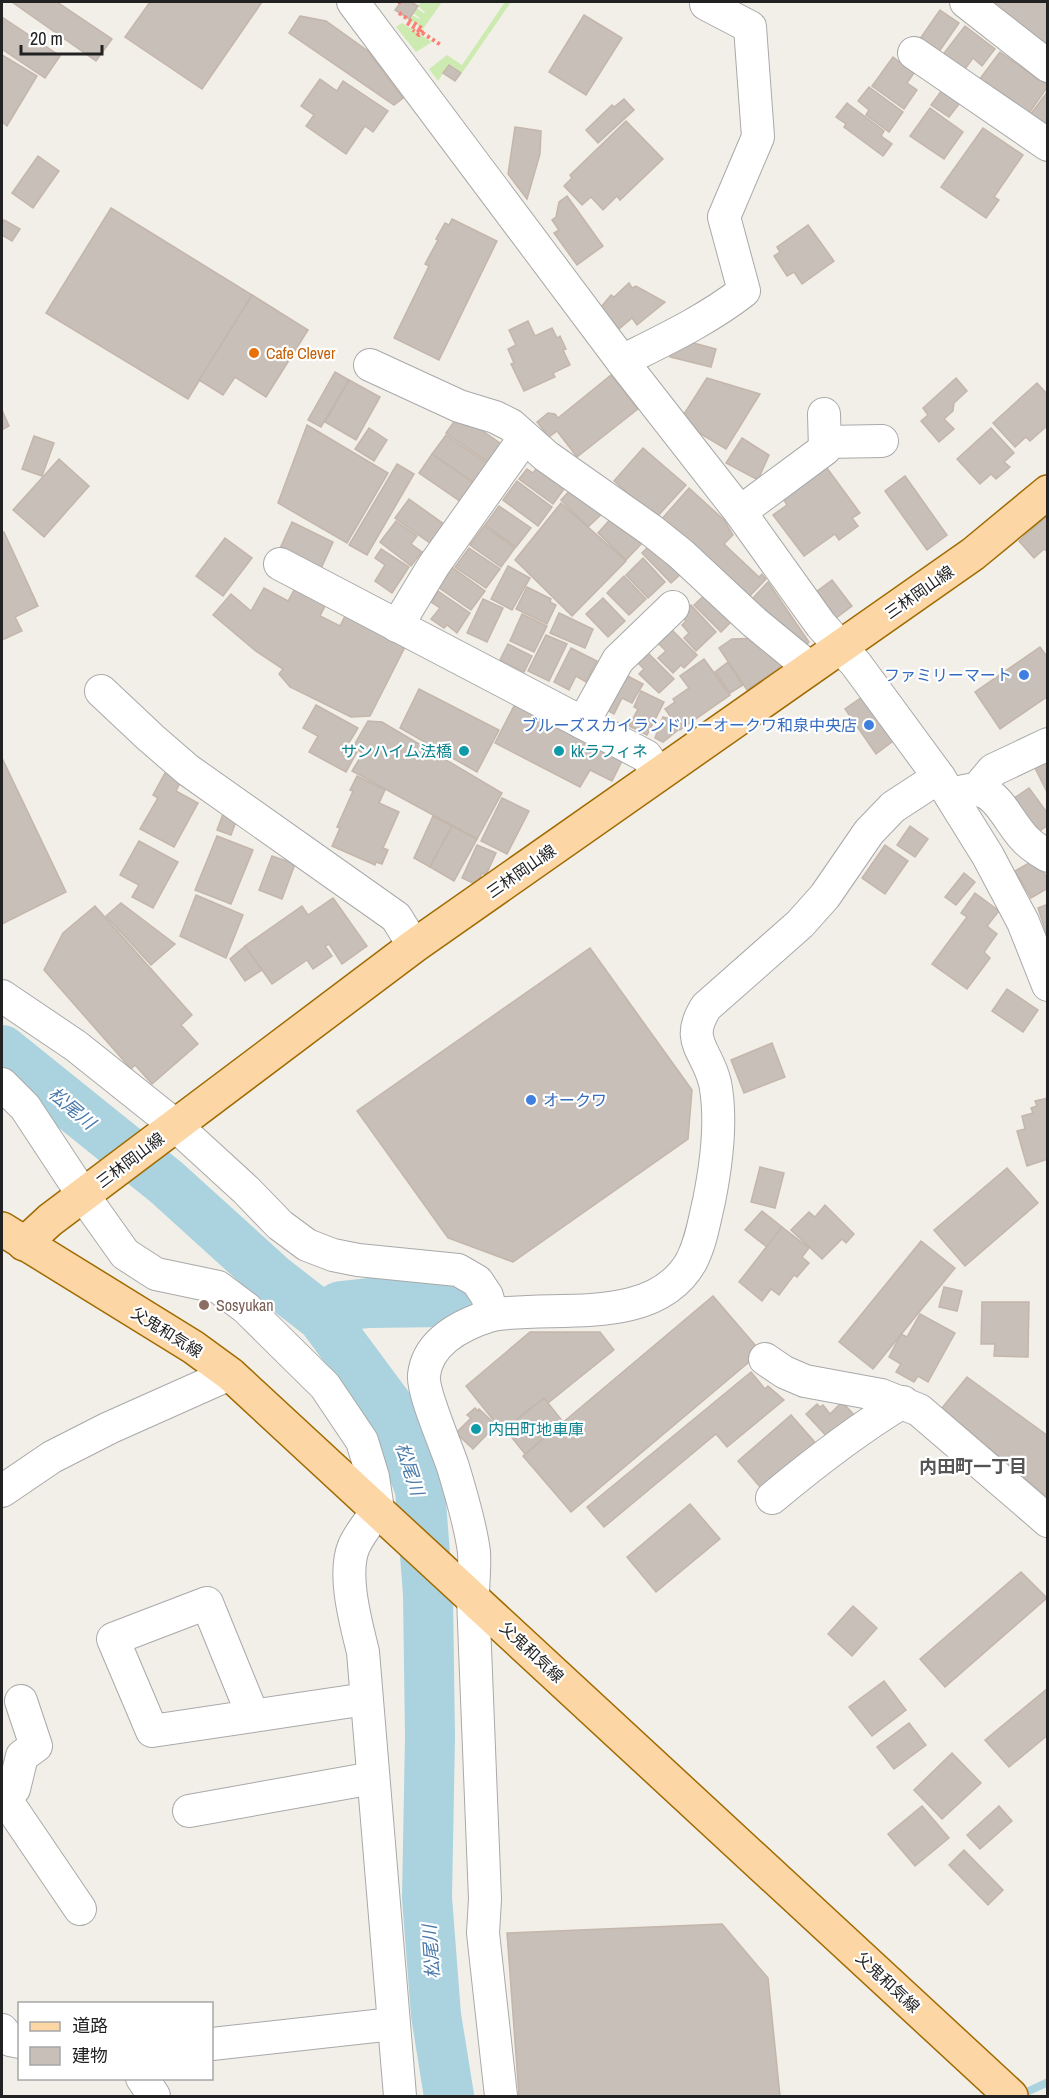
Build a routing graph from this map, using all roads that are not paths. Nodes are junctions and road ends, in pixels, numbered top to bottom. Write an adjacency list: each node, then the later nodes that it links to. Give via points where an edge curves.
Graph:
1 (353, 2): 7 (street)
2 (966, 2): 5 (street)
3 (705, 4): 7 (street, via 760,21 758,137 763,159 724,217 756,295 724,307)
4 (914, 53): 6 (street)
5 (1047, 66)
6 (1047, 145)
7 (622, 361): 12 (street)
8 (370, 365): 9 (street, via 459,406 495,417)
9 (526, 439): 15 (street, via 434,565); 17 (street, via 681,554)
10 (882, 441): 12 (street, via 825,428 825,448)
11 (1047, 492): 16 (main road, 三林岡山線, via 973,554)
12 (740, 512): 16 (street)
13 (280, 564): 15 (street)
14 (673, 607): 19 (street, via 618,660)
15 (397, 626): 19 (street)
16 (840, 647): 17 (main road, 三林岡山線); 22 (street)
17 (810, 668): 21 (main road, 三林岡山線)
18 (101, 691): 24 (street, via 188,770 396,916)
19 (583, 723): 21 (street, via 646,756)
20 (1047, 744): 22 (street)
21 (658, 773): 24 (main road, 三林岡山線)
22 (956, 787): 23 (street, via 991,795 1026,840); 25 (street, via 1023,922); 31 (street, via 893,807 868,832 825,896 800,924 706,1007 698,1020 695,1034 715,1082 717,1123 711,1189 701,1238 681,1277 642,1302)
23 (1047, 856)
24 (414, 946): 28 (main road, 三林岡山線)
25 (1047, 985)
26 (2, 996): 28 (street, via 76,1046)
27 (2, 1084): 29 (street, via 25,1107)
28 (170, 1129): 29 (main road, 三林岡山線); 31 (street, via 307,1245 358,1260 458,1269 477,1281 487,1296)
29 (87, 1192): 30 (main road, 三林岡山線, via 50,1220); 37 (street, via 125,1254 156,1274 219,1287 246,1308 325,1386 362,1441)
30 (13, 1237): 33 (main road, 父鬼和気線, via 193,1347)
31 (492, 1315): 39 (street, via 469,1322 446,1336 435,1349 424,1376 474,1551)
32 (765, 1359): 34 (street, via 805,1381)
33 (230, 1374): 35 (street, via 100,1432 52,1457); 37 (main road, 父鬼和気線)
34 (903, 1402): 36 (street, via 827,1453); 38 (street, via 919,1410)
35 (2, 1491)
36 (772, 1498)
37 (385, 1516): 39 (main road, 父鬼和気線); 40 (street, via 354,1545 349,1564)
38 (1047, 1521)
39 (467, 1592): 54 (street, via 485,1899 483,1933); 55 (main road, 父鬼和気線)
40 (366, 1699): 42 (street); 43 (street)
41 (21, 1701): 44 (street, via 36,1746 22,1756 14,1789)
42 (253, 1716): 42 (street, via 207,1603 113,1639 152,1731)
43 (373, 1778): 45 (street); 47 (street)
44 (2, 1792): 46 (street)
45 (189, 1811)
46 (80, 1909)
47 (393, 2024): 50 (street); 53 (street)
48 (2, 2030): 49 (street, via 10,2040)
49 (18, 2042)
50 (213, 2044)
51 (143, 2080): 52 (street)
52 (154, 2097)
53 (400, 2097)
54 (501, 2097)
55 (1011, 2097)

